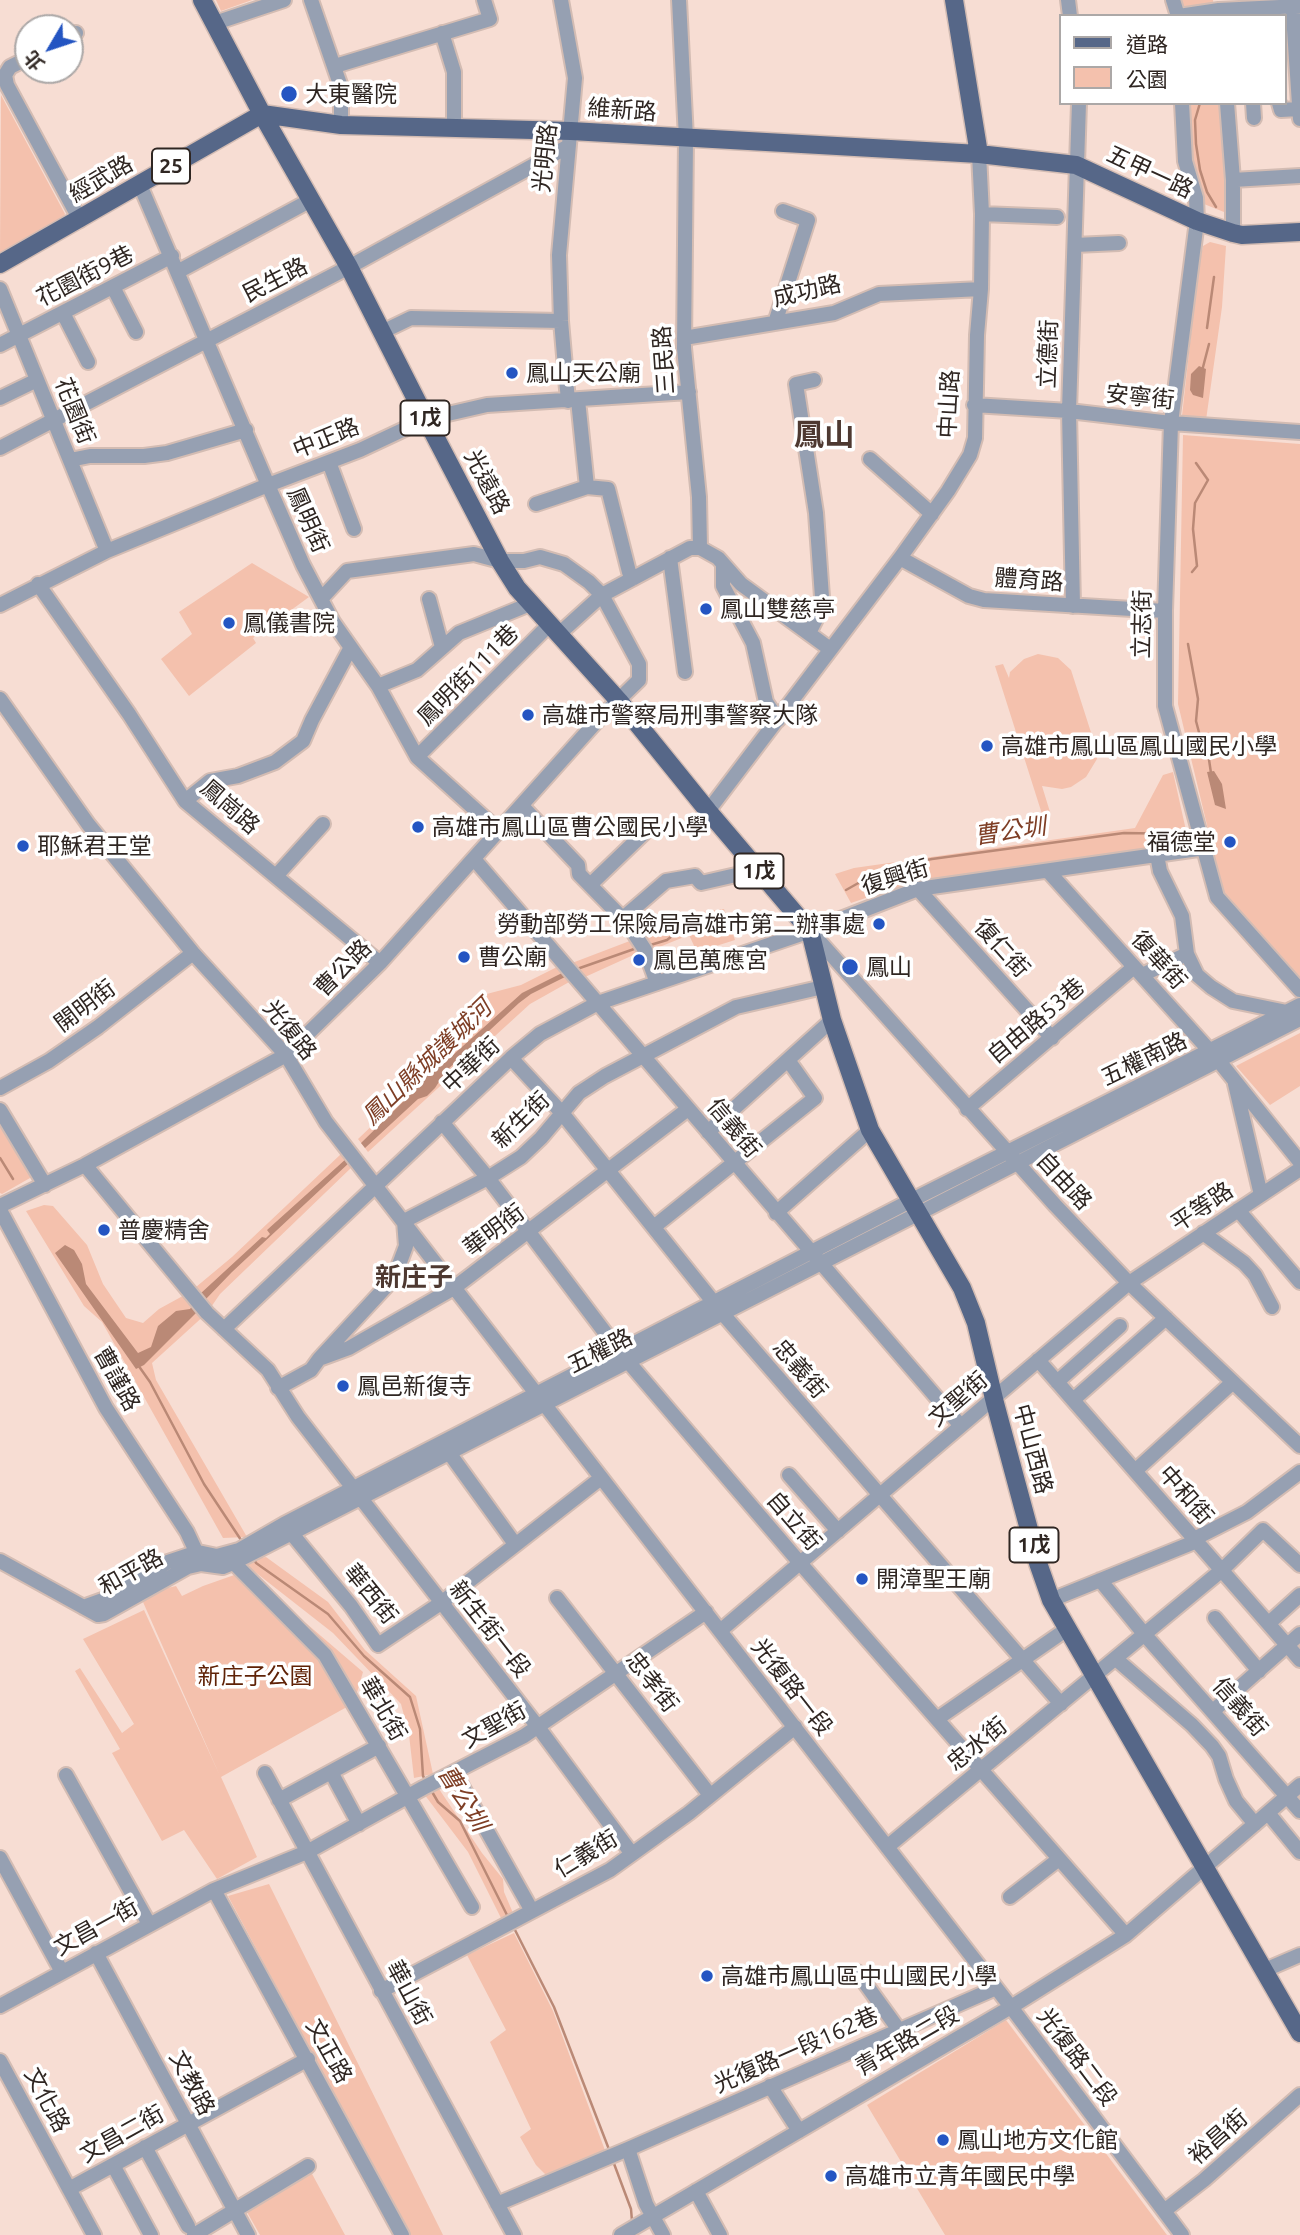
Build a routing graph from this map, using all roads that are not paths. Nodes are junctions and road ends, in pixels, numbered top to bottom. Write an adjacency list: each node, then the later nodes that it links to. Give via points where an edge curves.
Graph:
1 (202, 0): 11 (main road, 光遠路 / 1戊)
2 (284, 0): 11 (street)
3 (311, 0): 15 (street)
4 (484, 0): 12 (street, via 490,19)
5 (561, 0): 27 (street, 光明路, via 575,78)
6 (679, 0): 26 (street, 三民路)
7 (954, 0): 28 (main road, 中山路)
8 (1295, 4): 9 (street); 13 (street)
9 (1218, 9): 10 (street)
10 (1190, 14)
11 (215, 23): 22 (main road, 光遠路 / 1戊)
12 (442, 33): 15 (street); 25 (street, via 454,72)
13 (1298, 49): 16 (street)
14 (14, 65): 37 (street, via 5,75 7,85)
15 (335, 66): 24 (street, via 341,87)
16 (1291, 76): 21 (street)
17 (1079, 105): 29 (street, 立德街)
18 (1182, 105): 38 (street, 立志街, via 1185,161 1196,198)
19 (1227, 105): 31 (street)
20 (1279, 105): 21 (street, via 1280,110)
21 (1299, 109): 23 (street)
22 (262, 114): 24 (main road, 維新路); 32 (main road, 經武路 / 25); 33 (main road, 光遠路 / 1戊)
23 (1300, 119)
24 (341, 125): 25 (main road, 維新路)
25 (454, 128): 27 (main road, 維新路)
26 (686, 138): 27 (main road, 維新路); 28 (main road, 維新路); 56 (street, 三民路)
27 (569, 139): 45 (street, 民生路); 51 (street, 光明路, via 559,255)
28 (979, 154): 29 (main road, 五甲一路); 35 (street, 中山路)
29 (1076, 165): 38 (main road, 五甲一路); 42 (street, 立德街)
30 (1300, 176): 31 (street)
31 (1233, 180): 40 (street)
32 (141, 185): 37 (main road, 經武路 / 25); 43 (street, 鳳明街)
33 (311, 200): 45 (main road, 光遠路 / 1戊); 46 (street)
34 (783, 211): 52 (street, via 808,220)
35 (982, 214): 36 (street); 49 (street, 中山路)
36 (1057, 217)
37 (80, 220): 44 (main road, 經武路 / 25)
38 (1197, 221): 40 (main road, 五甲一路); 69 (street, 立志街)
39 (1300, 232): 40 (main road, 五甲一路)
40 (1233, 233)
41 (1119, 243): 42 (street)
42 (1075, 245): 66 (street, 立德街)
43 (172, 256): 46 (street, 鳳明街); 47 (street, 花園街9巷)
44 (0, 264)
45 (349, 267): 54 (main road, 光遠路 / 1戊); 57 (street, 民生路)
46 (179, 271): 57 (street, 鳳明街)
47 (113, 287): 50 (street, 花園街9巷); 53 (street)
48 (0, 289): 55 (street, 花園街)
49 (981, 289): 52 (street, 成功路, via 879,294 834,313); 65 (street, 中山路)
50 (63, 313): 55 (street, 花園街9巷); 59 (street)
51 (561, 321): 54 (street, via 411,318); 64 (street, 光明路)
52 (775, 323): 56 (street, 成功路)
53 (136, 332)
54 (382, 332): 67 (main road, 光遠路 / 1戊)
55 (19, 335): 58 (street, 花園街9巷); 60 (street, 花園街)
56 (684, 338): 62 (street, 三民路)
57 (208, 340): 68 (street, 民生路); 70 (street, 鳳明街)
58 (0, 345)
59 (88, 362)
60 (37, 380): 63 (street); 68 (street, 花園街)
61 (814, 380): 97 (street, via 796,384 816,513 822,597)
62 (689, 392): 64 (street, 中正路); 81 (street, 三民路)
63 (0, 398)
64 (573, 400): 67 (street, 中正路, via 487,405); 77 (street, 光明路)
65 (974, 405): 66 (street, 安寧街); 79 (street, 中山路, via 975,438 970,455)
66 (1069, 411): 69 (street, 安寧街); 94 (street, 立德街)
67 (426, 419): 75 (street, 中正路); 85 (main road, 光遠路 / 1戊)
68 (53, 420): 72 (street, 民生路); 74 (street, 花園街)
69 (1171, 424): 71 (street, 安寧街); 95 (street, 立志街)
70 (246, 430): 74 (street, via 167,453); 76 (street, 鳳明街)
71 (1300, 432)
72 (0, 448)
73 (870, 459): 79 (street)
74 (70, 460): 82 (street, 花園街)
75 (329, 462): 76 (street, 中正路); 80 (street)
76 (268, 485): 82 (street, 中正路); 90 (street, 鳳明街)
77 (587, 487): 78 (street); 87 (street, via 608,489)
78 (536, 504)
79 (932, 514): 84 (street, 中山路)
80 (354, 529)
81 (701, 548): 83 (street); 86 (street)
82 (107, 551): 88 (street, 中正路)
83 (670, 558): 87 (street); 101 (street)
84 (900, 558): 94 (street, 體育路, via 969,596); 100 (street, 中山路)
85 (500, 561): 89 (street, via 540,557 564,564); 90 (street, via 474,554 347,571); 92 (main road, 光遠路 / 1戊)
86 (723, 566): 97 (street); 105 (street, via 724,589 752,643 766,702)
87 (634, 578): 89 (street)
88 (38, 584): 93 (street, 中正路); 107 (street, 鳳崗路)
89 (602, 595): 96 (street); 104 (street, 曹公路, via 639,664 639,680)
90 (321, 599): 99 (street, 鳳明街)
91 (429, 599): 98 (street)
92 (530, 604): 96 (main road, 光遠路 / 1戊); 98 (street, via 459,633)
93 (0, 605)
94 (1073, 606): 95 (street, 體育路)
95 (1165, 611): 113 (street, 立志街, via 1165,706)
96 (554, 629): 104 (main road, 光遠路 / 1戊); 106 (street, 鳳明街111巷)
97 (809, 633): 100 (street)
98 (442, 646): 102 (street, via 417,670)
99 (350, 649): 102 (street, 鳳明街); 107 (street, via 303,741 275,762 210,781)
100 (831, 649): 105 (street, 中山路)
101 (685, 672)
102 (378, 686): 106 (street, 鳳明街)
103 (0, 699): 123 (street, 光復路, via 77,811)
104 (619, 701): 108 (street, 曹公路); 109 (main road, 光遠路 / 1戊)
105 (778, 720): 109 (street, 中山路)
106 (418, 757): 111 (street, 鳳明街)
107 (185, 801): 118 (street, 鳳崗路)
108 (522, 806): 111 (street, 曹公路); 119 (street, via 578,865 579,874)
109 (708, 811): 116 (main road, 光遠路 / 1戊)
110 (323, 824): 118 (street)
111 (500, 832): 115 (street, 曹公路)
112 (644, 833): 119 (street)
113 (1205, 848): 114 (street, 復興街); 129 (street, 立志街, via 1217,897)
114 (1157, 855): 117 (street, 復興街); 124 (street, via 1182,916)
115 (474, 859): 125 (street, 曹公路); 130 (street, 信義街)
116 (758, 870): 121 (street, via 701,883 695,876 666,881); 122 (main road, 光遠路 / 1戊)
117 (1048, 871): 120 (street, 復興街); 126 (street, 復華街)
118 (276, 876): 125 (street, 鳳崗路)
119 (590, 885): 121 (street)
120 (918, 889): 122 (street, 復興街); 133 (street, 復仁街)
121 (623, 918): 127 (street, via 643,946)
122 (810, 931): 127 (street, 中華街); 128 (main road, 中山西路 / 1戊); 142 (street, 自由路)
123 (193, 953): 134 (street, 光復路); 140 (street, 開明街, via 59,1055)
124 (1187, 954): 126 (street, 自由路53巷); 131 (street, via 1197,975 1233,1001)
125 (380, 963): 134 (street, 曹公路)
126 (1138, 971): 133 (street, 自由路53巷); 136 (street, 復華街)
127 (657, 983): 130 (street, 中華街)
128 (823, 988): 132 (main road, 中山西路 / 1戊); 135 (street, 新生街, via 736,1007)
129 (1300, 990)
130 (598, 1003): 135 (street, 信義街); 137 (street, 中華街, via 540,1034)
131 (1296, 1012): 136 (street, 五權南路)
132 (832, 1020): 138 (street); 146 (main road, 中山西路 / 1戊)
133 (1052, 1038): 142 (street, 自由路53巷)
134 (286, 1055): 151 (street, 曹公路); 156 (street, 光復路, via 326,1122)
135 (645, 1056): 141 (street, 信義街); 144 (street, 新生街, via 579,1093)
136 (1214, 1056): 139 (street, 復華街); 148 (street, 五權南路)
137 (511, 1058): 144 (street, 忠義街); 145 (street, 中華街)
138 (788, 1060): 147 (street); 149 (street, via 815,1098)
139 (1234, 1081): 150 (street, 復華街); 157 (street, 復華街)
140 (0, 1088)
141 (688, 1109): 147 (street, 信義街); 152 (street, 華明街)
142 (967, 1109): 148 (street, 自由路)
143 (0, 1110): 155 (street)
144 (562, 1112): 152 (street, 忠義街); 154 (street, 新生街, via 522,1157)
145 (442, 1122): 154 (street, 自立街); 156 (street, 中華街)
146 (870, 1130): 158 (main road, 中山西路 / 1戊); 161 (street)
147 (708, 1132): 149 (street, 信義街)
148 (1012, 1158): 158 (street, 五權路); 168 (street, 自由路)
149 (733, 1162): 161 (street, 信義街); 163 (street)
150 (1300, 1162)
151 (85, 1165): 155 (street, 曹公路); 174 (street)
152 (607, 1169): 163 (street, 忠義街); 164 (street, 華明街)
153 (1300, 1169): 157 (street, 平等路)
154 (488, 1178): 162 (street, 新生街); 164 (street, 自立街)
155 (45, 1185): 159 (street, 曹公路)
156 (377, 1187): 162 (street, 光復路); 174 (street, 中華街)
157 (1261, 1195): 160 (street, 平等路)
158 (916, 1207): 166 (street, 五權路); 181 (main road, 中山西路 / 1戊, via 962,1288)
159 (0, 1208): 197 (street, 曹謹路, via 106,1408)
160 (1238, 1210): 165 (street, 平等路); 167 (street)
161 (776, 1213): 166 (street, 信義街)
162 (404, 1221): 169 (street, 光復路); 176 (street, via 406,1246 394,1278)
163 (654, 1226): 171 (street, 忠義街)
164 (528, 1233): 169 (street, 華明街); 175 (street, 自立街)
165 (1203, 1233): 168 (street, 平等路); 170 (street, via 1244,1263)
166 (816, 1259): 171 (street, 五權路); 184 (street, 信義街)
167 (1300, 1282)
168 (1129, 1283): 172 (street, 自由路); 177 (street, 文聖街)
169 (454, 1288): 176 (street, 華明街, via 349,1348); 182 (street, 光復路)
170 (1272, 1307)
171 (719, 1308): 175 (street, 五權路); 192 (street, 忠義街)
172 (1166, 1318): 179 (street, 自由路); 183 (street)
173 (1120, 1326): 178 (street)
174 (224, 1329): 180 (street, via 268,1370)
175 (624, 1357): 182 (street, 五權路); 200 (street, 自立街)
176 (319, 1359): 180 (street, 華明街, via 312,1370)
177 (1038, 1360): 178 (street, 中和街); 181 (street, 文聖街)
178 (1057, 1382): 183 (street, 中和街)
179 (1233, 1382): 185 (street, 自由路); 187 (street)
180 (278, 1388): 191 (street, 新生街一段)
181 (995, 1397): 184 (street, 文聖街); 206 (main road, 中山西路 / 1戊)
182 (541, 1400): 186 (street, 五權路); 190 (street, 光復路一段); 191 (street, 五權路)
183 (1073, 1400): 187 (street, 中和街)
184 (961, 1426): 192 (street, 文聖街)
185 (1300, 1446)
186 (450, 1454): 191 (street, 五權路); 196 (street)
187 (1135, 1471): 195 (street, 中和街)
188 (1300, 1472): 195 (street, via 1247,1511)
189 (789, 1475): 194 (street)
190 (601, 1478): 196 (street, 華西街); 208 (street, 光復路一段)
191 (358, 1494): 193 (street, 五權路); 207 (street, 新生街一段)
192 (879, 1496): 194 (street, 文聖街); 216 (street, 忠義街)
193 (288, 1529): 198 (street, 五權路); 207 (street, 華西街, via 378,1645)
194 (838, 1531): 200 (street, 文聖街)
195 (1196, 1540): 202 (street, 中和街); 203 (street)
196 (515, 1544): 207 (street, 華西街)
197 (200, 1558): 198 (street, 五權路, via 223,1567); 199 (street, 和平路, via 98,1615)
198 (233, 1558): 227 (street, 華北街, via 325,1655)
199 (0, 1561)
200 (800, 1563): 212 (street, 文聖街); 224 (street, 自立街)
201 (1300, 1565): 202 (street, via 1264,1530)
202 (1222, 1570): 210 (street, 中和街); 213 (street)
203 (1100, 1580): 206 (street); 213 (street, 信義街)
204 (1300, 1595): 210 (street)
205 (557, 1598): 220 (street, 忠孝街)
206 (1051, 1600): 211 (main road, 中山西路 / 1戊)
207 (441, 1603): 225 (street, 新生街一段)
208 (706, 1612): 212 (street, 光復路一段); 220 (street, 文聖街)
209 (1215, 1618): 219 (street)
210 (1269, 1623): 215 (street, 中和街)
211 (1067, 1629): 216 (street); 221 (main road, 中山西路 / 1戊)
212 (720, 1631): 226 (street, 光復路一段)
213 (1145, 1634): 217 (street); 223 (street, 信義街)
214 (1300, 1634): 215 (street)
215 (1287, 1645): 218 (street, 中和街); 219 (street)
216 (1022, 1658): 222 (street, 忠義街); 224 (street)
217 (1116, 1659): 221 (street); 241 (street, via 1212,1746 1236,1801)
218 (1300, 1660)
219 (1259, 1671): 223 (street)
220 (617, 1674): 225 (street, 文聖街); 234 (street, 忠孝街)
221 (1095, 1676): 222 (street, 忠水街); 248 (main road, 中山西路 / 1戊)
222 (1061, 1704): 228 (street, 忠水街)
223 (1213, 1711): 236 (street, 信義街)
224 (937, 1719): 228 (street, 自立街)
225 (538, 1727): 230 (street, 文聖街); 245 (street, 新生街一段)
226 (795, 1727): 234 (street, 仁義街); 242 (street, 光復路一段)
227 (379, 1746): 229 (street); 235 (street, 華北街)
228 (981, 1769): 242 (street, 忠水街); 247 (street, 自立街)
229 (331, 1772): 237 (street); 240 (street)
230 (454, 1772): 235 (street, 文聖街); 252 (street)
231 (264, 1773): 237 (street, 華山街)
232 (66, 1775): 253 (street)
233 (1300, 1785): 236 (street, 青年路二段)
234 (710, 1795): 245 (street, 仁義街)
235 (408, 1797): 240 (street, 文聖街); 251 (street, 華北街)
236 (1287, 1797): 238 (street, 信義街); 239 (street, 青年路二段)
237 (279, 1800): 243 (street, 華山街)
238 (1300, 1811)
239 (1268, 1813): 241 (street, 青年路二段); 244 (street)
240 (359, 1824): 243 (street, 文聖街)
241 (1255, 1825): 248 (street, 青年路二段)
242 (887, 1847): 260 (street, 光復路一段)
243 (307, 1852): 249 (street, 文聖街); 261 (street, 華山街)
244 (1300, 1852)
245 (632, 1854): 252 (street, 仁義街)
246 (0, 1858): 258 (street)
247 (1059, 1859): 250 (street); 254 (street, 自立街)
248 (1205, 1869): 254 (street, 青年路二段); 257 (main road, 中山西路 / 1戊)
249 (214, 1890): 253 (street, 文昌一街); 266 (street, 文正路)
250 (1010, 1897)
251 (472, 1907)
252 (532, 1910): 261 (street, 仁義街)
253 (149, 1924): 255 (street, 文昌一街)
254 (1126, 1935): 263 (street, 青年路二段)
255 (96, 1953): 258 (street, 文昌一街); 270 (street, 文教路)
256 (1300, 1955): 257 (street)
257 (1265, 1970): 265 (main road, 中山西路 / 1戊)
258 (62, 1972): 262 (street, 文昌一街)
259 (857, 1972): 264 (street)
260 (996, 1988): 263 (street, 光復路一段); 264 (street, 光復路一段162巷)
261 (381, 1991): 278 (street, 華山街)
262 (0, 2006)
263 (1011, 2007): 271 (street, 青年路二段); 280 (street, 光復路二段)
264 (899, 2030): 268 (street, 光復路一段162巷)
265 (1300, 2033)
266 (308, 2059): 270 (street, 文昌二街); 287 (street, 文正路)
267 (0, 2060): 276 (street, 文化路)
268 (770, 2086): 271 (street); 273 (street, 光復路一段162巷)
269 (1300, 2095): 280 (street, 裕昌街)
270 (188, 2124): 272 (street, 文昌二街); 279 (street, 文教路)
271 (799, 2131): 277 (street, 青年路二段)
272 (145, 2147): 274 (street, 文昌二街); 282 (street)
273 (617, 2154): 278 (street, 光復路一段162巷); 281 (street)
274 (113, 2165): 276 (street, 文昌二街); 285 (street)
275 (309, 2166): 279 (street)
276 (69, 2189): 284 (street, 文化路)
277 (696, 2191): 281 (street, 青年路二段); 290 (street)
278 (497, 2204): 288 (street, 華山街)
279 (235, 2210): 282 (street); 286 (street, 文教路)
280 (1164, 2211): 291 (street, 光復路二段)
281 (653, 2216): 283 (street, 青年路二段); 289 (street)
282 (191, 2230)
283 (629, 2230)
284 (94, 2235)
285 (151, 2235)
286 (248, 2235)
287 (402, 2235)
288 (514, 2235)
289 (663, 2235)
290 (720, 2235)
291 (1182, 2235)

